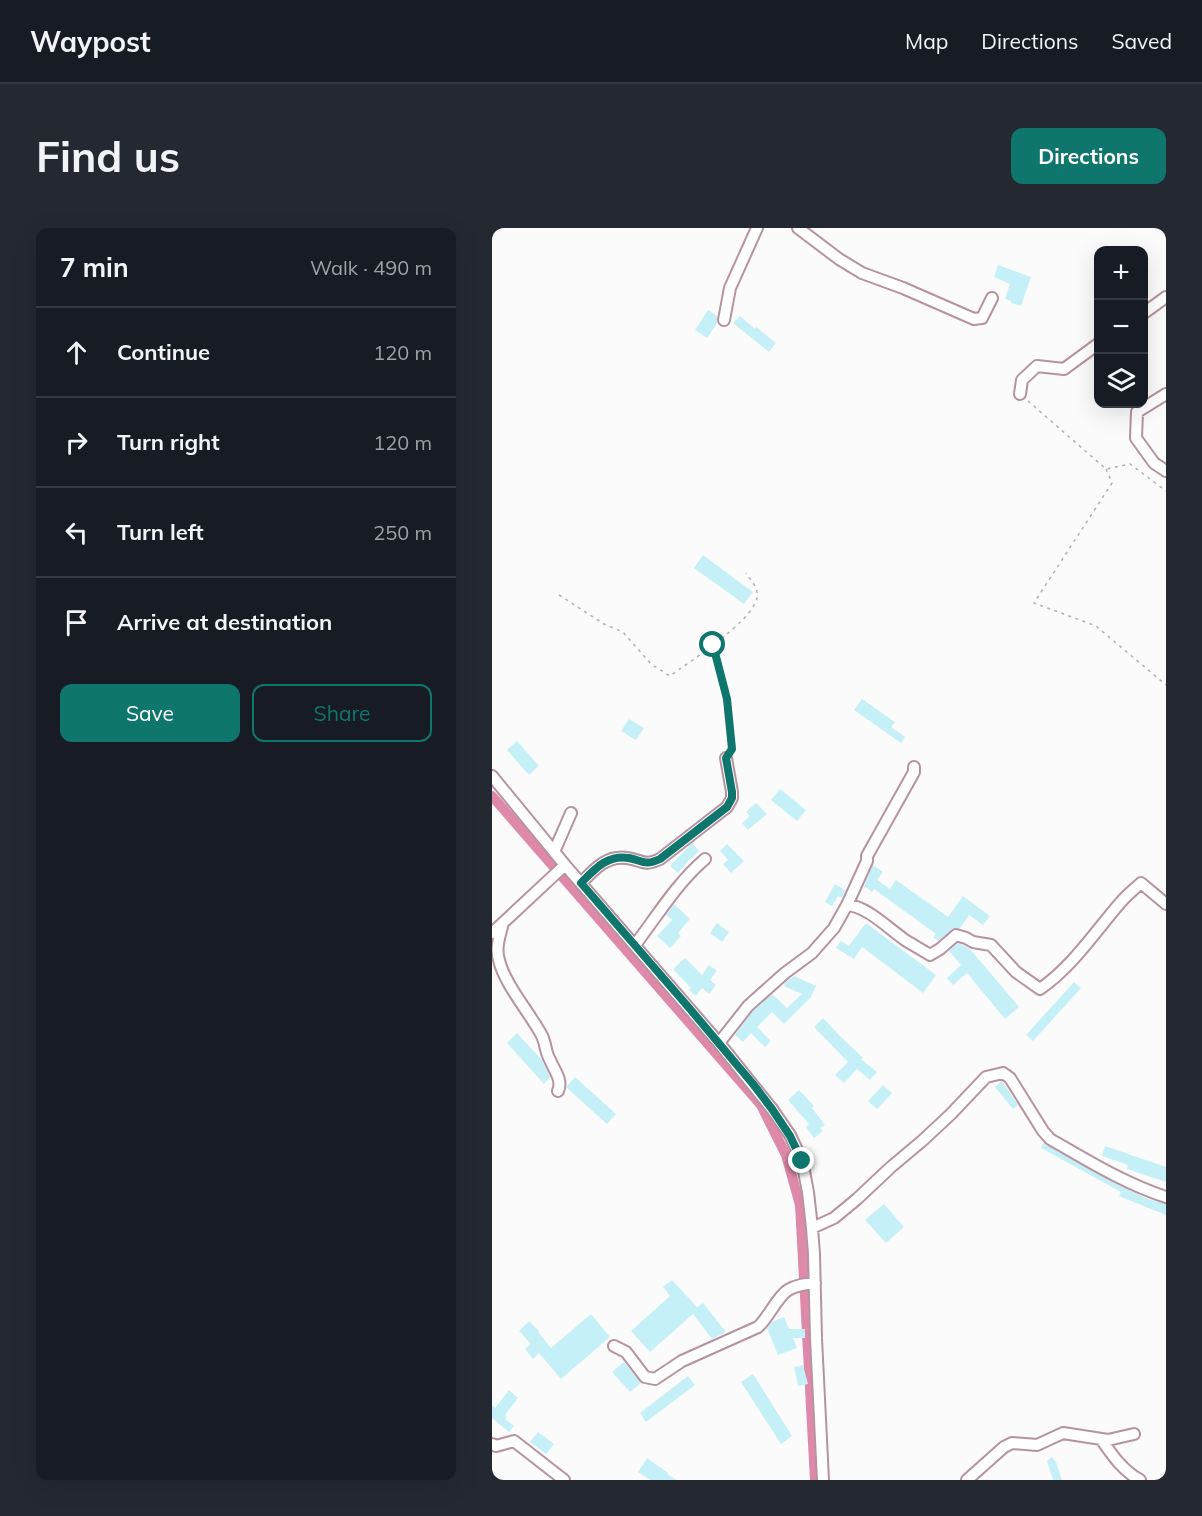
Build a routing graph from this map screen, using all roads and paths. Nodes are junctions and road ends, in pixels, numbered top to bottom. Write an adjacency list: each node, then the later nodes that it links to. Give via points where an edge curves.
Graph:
1 (757, 228): 6 (street, via 730,288)
2 (798, 228): 4 (street, via 862,273 974,319 982,318)
3 (1166, 297): 5 (street)
4 (992, 298)
5 (1148, 310)
6 (724, 320)
7 (1094, 348): 8 (street, via 1064,369 1037,366 1023,380)
8 (1020, 394): 10 (path)
9 (1166, 394): 11 (street, via 1137,412 1136,438 1154,463)
10 (1106, 469): 12 (path, via 1130,464); 16 (path, via 1112,483 1034,603 1096,626)
11 (1166, 471)
12 (1166, 490)
13 (746, 573): 15 (path, via 757,590 757,601)
14 (559, 595): 15 (path, via 623,632 651,664 669,676)
15 (713, 645): 17 (path, via 727,699 732,749)
16 (1166, 685)
17 (726, 758): 24 (street, via 732,792 727,807 660,859 651,863 626,858 610,860 600,864)
18 (914, 767): 26 (street, via 867,856)
19 (492, 776): 21 (street)
20 (571, 813): 21 (street)
21 (554, 852): 23 (street)
22 (705, 859): 29 (street, via 679,885)
23 (565, 865): 24 (street); 27 (street)
24 (581, 883): 29 (street)
25 (1166, 904): 26 (street, via 1141,883 1058,976 1040,989 1016,972 991,945 956,935 930,955 861,909)
26 (847, 905): 30 (street, via 834,928 812,953 748,1006)
27 (503, 923): 28 (street); 31 (street, via 498,959 543,1036 560,1083)
28 (492, 933)
29 (635, 945): 30 (street)
30 (719, 1043): 33 (street, via 790,1136 802,1161)
31 (558, 1091)
32 (1166, 1197): 33 (street, via 1126,1181 1050,1138 1003,1073 986,1077 930,1135 857,1199 834,1218)
33 (812, 1228): 34 (street)
34 (815, 1283): 35 (street, via 785,1292 758,1327 682,1361 655,1379 645,1377 626,1352); 40 (street)
35 (614, 1346)
36 (1134, 1434): 37 (street)
37 (1101, 1439): 41 (street, via 1064,1433 1037,1445 1012,1443); 42 (street, via 1113,1457)
38 (492, 1444): 39 (street, via 514,1441)
39 (564, 1480)
40 (823, 1480)
41 (967, 1480)
42 (1140, 1480)

